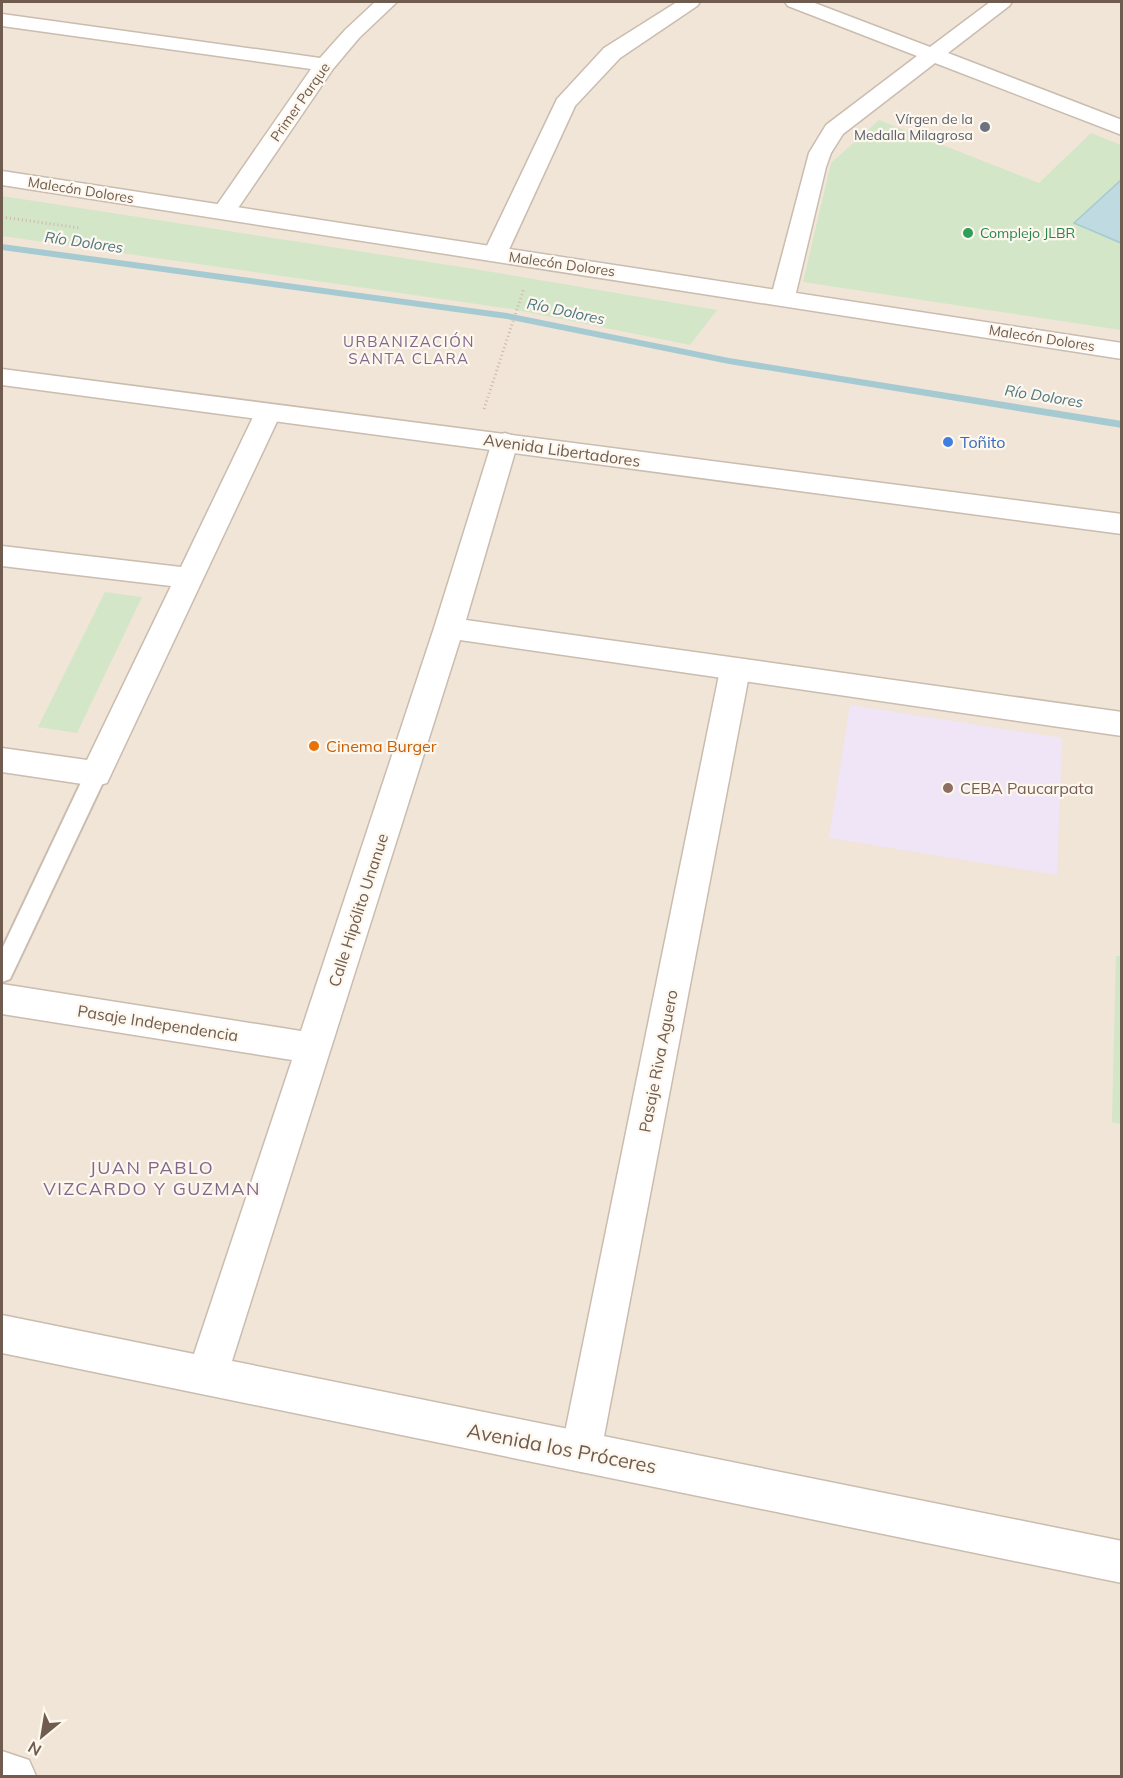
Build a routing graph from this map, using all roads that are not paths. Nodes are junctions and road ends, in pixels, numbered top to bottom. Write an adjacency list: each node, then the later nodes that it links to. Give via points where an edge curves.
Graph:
1 (387, 2): 7 (street, Primer Parque, via 352,33)
2 (690, 2): 11 (street, via 612,53 565,104)
3 (795, 2): 6 (street)
4 (1002, 2): 6 (street)
5 (2, 20): 7 (street)
6 (933, 55): 8 (street); 12 (street, via 834,130 829,138 815,167)
7 (325, 65): 10 (street, Primer Parque)
8 (1122, 128)
9 (2, 178): 10 (street, Malecón Dolores)
10 (224, 213): 11 (street, Malecón Dolores)
11 (495, 254): 12 (street, Malecón Dolores)
12 (783, 297): 13 (street, Malecón Dolores)
13 (1122, 351)
14 (2, 377): 15 (street, Avenida Libertadores)
15 (268, 413): 16 (street, Avenida Libertadores); 19 (street)
16 (489, 440): 17 (street, Avenida Libertadores); 20 (street, Calle Hipólito Unanue)
17 (1122, 524)
18 (2, 556): 19 (street)
19 (190, 578): 24 (street)
20 (449, 628): 21 (street); 27 (street, Calle Hipólito Unanue)
21 (735, 670): 22 (street); 30 (street, Pasaje Riva Aguero)
22 (1122, 724)
23 (2, 760): 24 (street)
24 (96, 774): 25 (lane)
25 (2, 972)
26 (2, 999): 27 (street, Pasaje Independencia)
27 (314, 1048): 29 (street, Calle Hipólito Unanue)
28 (2, 1334): 29 (street, Avenida los Próceres)
29 (207, 1376): 30 (street, Avenida los Próceres)
30 (581, 1452): 31 (street, Avenida los Próceres)
31 (1122, 1562)
32 (2, 1774): 33 (street)
33 (13, 1776)

